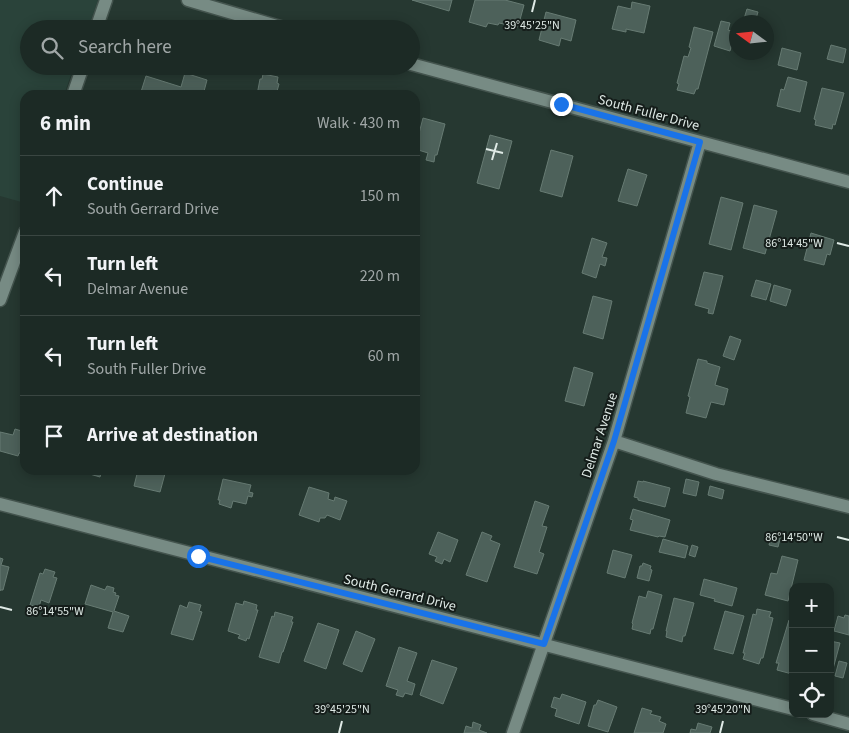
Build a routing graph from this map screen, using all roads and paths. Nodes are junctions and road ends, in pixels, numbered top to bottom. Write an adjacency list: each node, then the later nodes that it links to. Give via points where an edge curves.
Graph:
1 (106, 0): 3 (street)
2 (188, 0): 4 (street)
3 (99, 20)
4 (256, 20)
5 (420, 66): 8 (street, South Fuller Drive)
6 (80, 75): 7 (street)
7 (75, 90)
8 (700, 142): 9 (street, South Fuller Drive); 12 (street, Delmar Avenue)
9 (849, 182)
10 (20, 246): 11 (street)
11 (0, 300)
12 (614, 441): 14 (street, via 716,474); 15 (street, Delmar Avenue)
13 (0, 504): 15 (street, South Gerrard Drive)
14 (849, 507)
15 (544, 644): 16 (street, South Gerrard Drive); 19 (street, Delmar Avenue)
16 (789, 708)
17 (827, 718): 18 (street)
18 (849, 724)
19 (513, 733)

